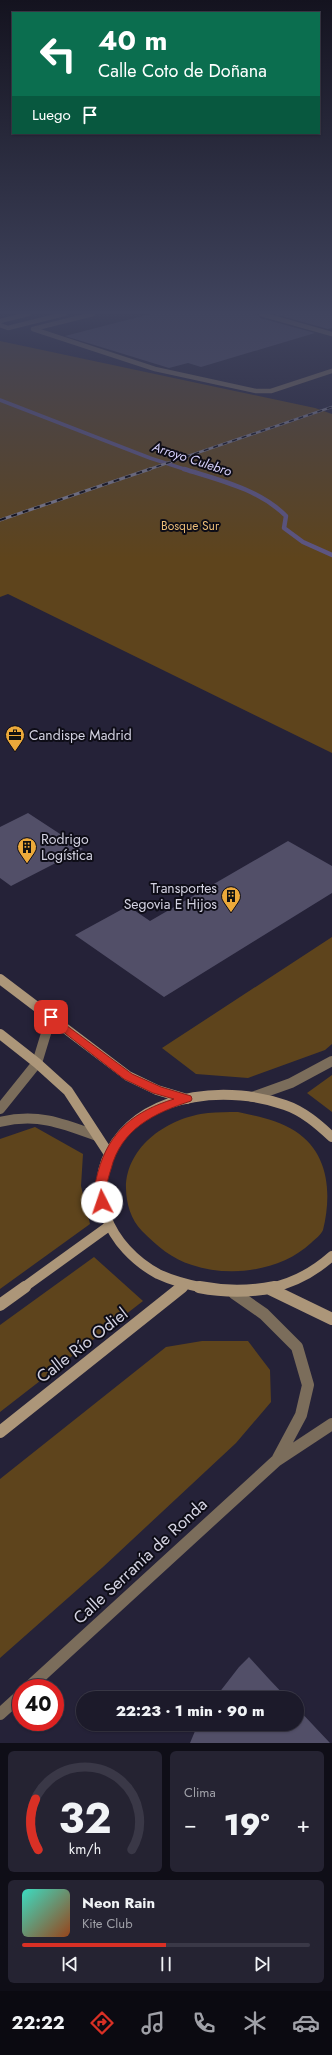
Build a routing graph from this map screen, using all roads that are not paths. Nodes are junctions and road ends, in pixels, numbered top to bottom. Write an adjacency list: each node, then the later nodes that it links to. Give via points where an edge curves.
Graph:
1 (0, 979): 2 (street)
2 (51, 1017): 5 (street); 7 (street, via 128,1076 157,1090)
3 (0, 1034): 5 (street)
4 (332, 1061): 6 (street, via 290,1083)
5 (37, 1063): 8 (street); 10 (street, via 68,1091)
6 (252, 1097): 7 (street, via 219,1094); 11 (street, via 285,1105 314,1121)
7 (187, 1099): 12 (street, via 162,1107 140,1119 122,1135)
8 (0, 1108)
9 (0, 1122): 10 (street, via 20,1116 60,1122)
10 (97, 1136): 12 (street)
11 (332, 1137)
12 (109, 1154): 13 (street, via 99,1189)
13 (109, 1226): 15 (street, via 126,1251 153,1271); 18 (street)
14 (332, 1256): 16 (street, via 300,1278)
15 (185, 1285): 17 (street); 21 (street, Calle Río Odiel)
16 (270, 1289): 17 (street); 19 (street)
17 (234, 1292): 22 (street, via 264,1314 297,1347 308,1385 301,1415)
18 (0, 1305)
19 (332, 1318)
20 (332, 1424): 22 (street)
21 (0, 1432)
22 (276, 1461): 23 (street, Calle Serranía de Ronda)
23 (38, 1679)
24 (12, 1703): 25 (street)
25 (0, 1714)

